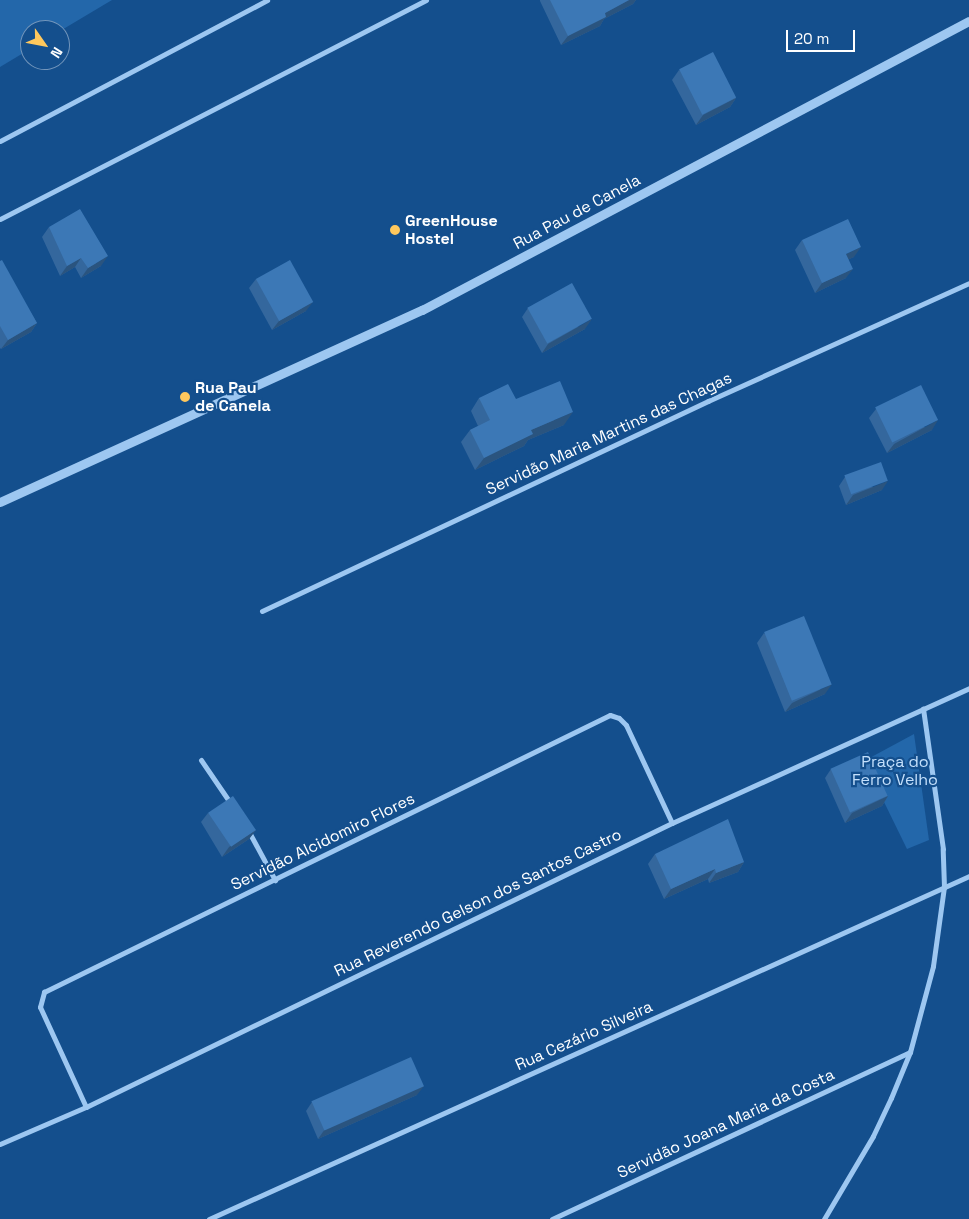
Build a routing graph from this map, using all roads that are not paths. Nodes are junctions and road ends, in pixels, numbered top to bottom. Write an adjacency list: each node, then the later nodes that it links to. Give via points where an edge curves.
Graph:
1 (266, 0): 4 (street)
2 (426, 0): 5 (street)
3 (969, 21): 7 (street, Rua Pau de Canela, via 422,310)
4 (0, 141)
5 (0, 219)
6 (969, 284): 8 (street, Servidão Maria Martins das Chagas, via 708,401)
7 (0, 502)
8 (262, 611)
9 (969, 688): 10 (street, Rua Reverendo Gelson dos Santos Castro)
10 (923, 708): 13 (street, Rua Reverendo Gelson dos Santos Castro); 17 (street, via 940,824)
11 (201, 760): 12 (street)
12 (233, 808)
13 (672, 823): 16 (street, Servidão Alcidomiro Flores, via 626,725 610,715); 19 (street, Rua Reverendo Gelson dos Santos Castro)
14 (244, 824): 16 (street)
15 (969, 876): 17 (street, Rua Cezário Silveira)
16 (275, 880): 19 (street, Servidão Alcidomiro Flores, via 44,992 40,1007)
17 (944, 887): 18 (street, via 933,966); 21 (street, Rua Cezário Silveira)
18 (910, 1052): 22 (street, Servidão Joana Maria da Costa); 23 (street, via 873,1136)
19 (86, 1107): 20 (street, Rua Reverendo Gelson dos Santos Castro)
20 (0, 1144)
21 (210, 1219)
22 (552, 1219)
23 (824, 1219)

